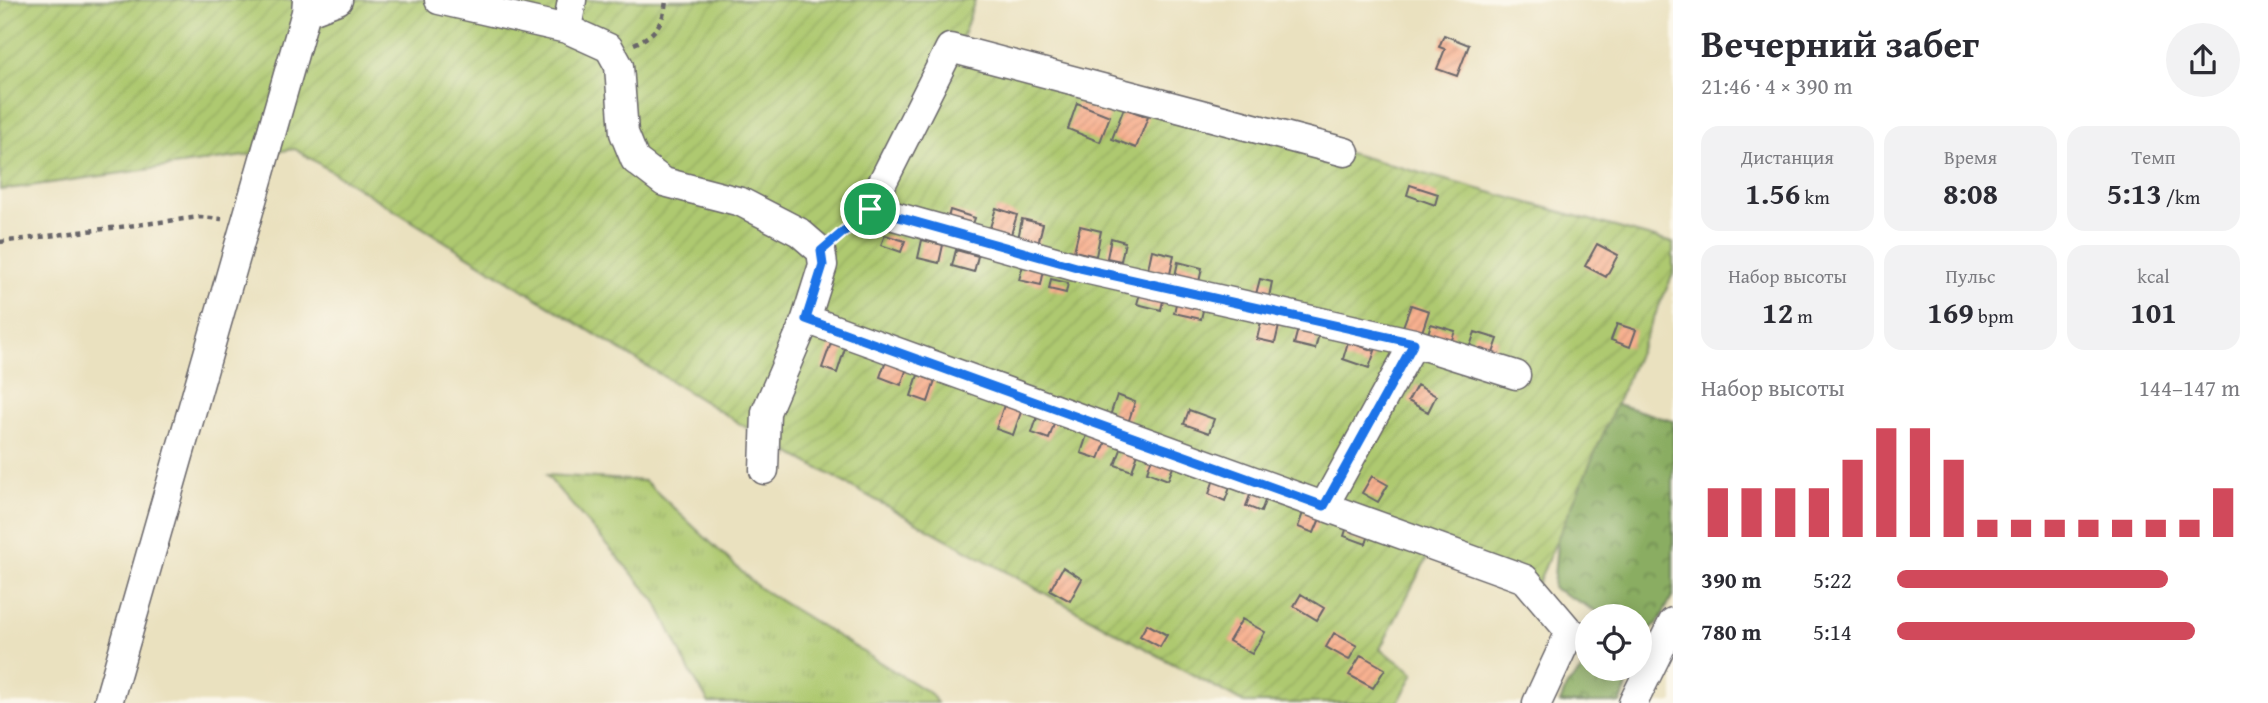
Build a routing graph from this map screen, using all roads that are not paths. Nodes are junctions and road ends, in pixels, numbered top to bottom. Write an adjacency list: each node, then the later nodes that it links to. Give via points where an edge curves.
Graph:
1 (338, 0): 4 (street)
2 (439, 0): 5 (street)
3 (572, 0): 5 (street)
4 (301, 4): 17 (street, via 247,221)
5 (567, 29): 7 (street, via 609,48 619,66 624,133 635,160 664,182 741,202 799,232 821,251 823,265)
6 (1345, 152): 8 (street, via 950,48 870,209 1080,268)
7 (806, 319): 10 (street, via 766,412); 11 (street)
8 (1414, 343): 9 (street); 11 (street)
9 (1516, 375)
10 (764, 470)
11 (1324, 506): 13 (street, via 1525,579)
12 (1673, 622): 15 (street)
13 (1575, 632)
14 (1575, 642): 18 (street)
15 (1652, 652)
16 (1639, 681): 19 (street)
17 (108, 703)
18 (1537, 703)
19 (1633, 703)

